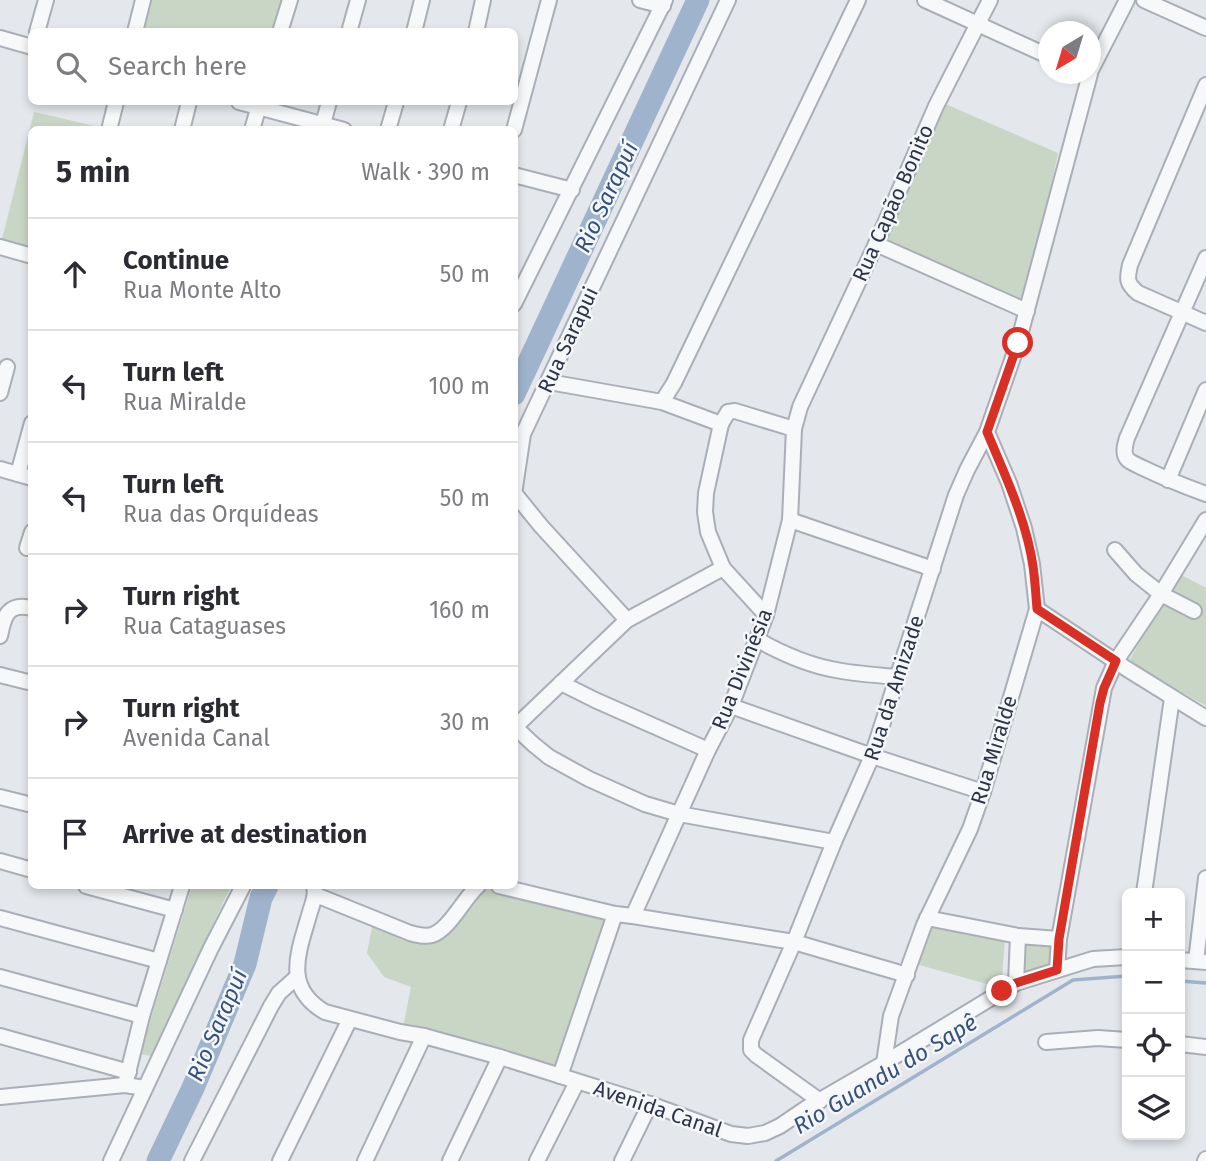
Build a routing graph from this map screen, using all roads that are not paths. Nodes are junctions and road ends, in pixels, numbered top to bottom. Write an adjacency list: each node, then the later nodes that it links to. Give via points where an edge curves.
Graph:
1 (46, 0): 17 (street)
2 (143, 0): 18 (street)
3 (290, 0): 19 (street)
4 (358, 0): 20 (street)
5 (422, 0): 21 (street)
6 (483, 0): 22 (street)
7 (549, 0): 43 (street)
8 (640, 0): 15 (street)
9 (728, 0): 55 (street, Rua Sarapui)
10 (858, 0): 58 (street)
11 (925, 0): 16 (street)
12 (990, 0): 16 (street, Rua Capão Bonito)
13 (1127, 0): 26 (street, Rua da Amizade)
14 (1144, 0): 23 (street)
15 (664, 3): 45 (street)
16 (979, 24): 27 (street); 46 (street, Rua Capão Bonito, via 936,106)
17 (38, 28)
18 (136, 28)
19 (281, 28)
20 (350, 28)
21 (415, 28)
22 (477, 28)
23 (1206, 28)
24 (0, 38): 25 (street)
25 (28, 46)
26 (1101, 50)
27 (1038, 51)
28 (1086, 84): 51 (street, Rua da Amizade)
29 (1206, 85): 52 (street, via 1128,279 1138,293)
30 (115, 105): 38 (street)
31 (188, 105): 39 (street)
32 (259, 105): 40 (street)
33 (262, 105): 37 (street)
34 (328, 105): 37 (street)
35 (395, 105): 41 (street)
36 (458, 105): 42 (street)
37 (317, 125)
38 (110, 126)
39 (183, 126)
40 (253, 126)
41 (389, 126)
42 (453, 126)
43 (515, 126)
44 (518, 176): 45 (street)
45 (572, 190): 50 (street)
46 (876, 244): 51 (street); 59 (street, Rua Capão Bonito)
47 (0, 247): 48 (street)
48 (28, 255)
49 (1206, 258): 52 (street)
50 (518, 296)
51 (1027, 312): 62 (street, Rua da Amizade)
52 (1182, 312): 53 (street); 67 (street, via 1125,448 1128,460)
53 (1206, 323)
54 (7, 367): 57 (street)
55 (549, 382): 58 (street); 65 (street, Rua Sarapui, via 523,434)
56 (1206, 390): 67 (street)
57 (0, 393)
58 (662, 402): 60 (street)
59 (800, 407): 61 (street, Rua Divinésia)
60 (721, 424): 61 (street, via 728,412 735,411); 75 (street, via 705,512)
61 (794, 429): 70 (street, Rua Divinésia)
62 (987, 432): 76 (street, Rua da Amizade, via 957,495); 79 (street, Rua Miralde, via 1024,528)
63 (28, 453): 66 (street)
64 (0, 469): 66 (street)
65 (518, 472)
66 (25, 476)
67 (1168, 480): 68 (street)
68 (1206, 494)
69 (518, 498): 82 (street)
70 (790, 520): 76 (street); 81 (street, Rua Divinésia)
71 (1206, 520): 77 (street)
72 (28, 545): 73 (street)
73 (27, 548)
74 (1115, 550): 77 (street)
75 (723, 568): 81 (street); 82 (street)
76 (933, 569): 87 (street, Rua da Amizade)
77 (1161, 594): 80 (street); 85 (street)
78 (27, 607): 83 (street, via 10,609)
79 (1037, 609): 85 (street); 97 (street, Rua Miralde)
80 (1194, 611)
81 (766, 615): 84 (street, Rua Divinésia)
82 (626, 620): 89 (street)
83 (0, 636)
84 (758, 640): 87 (street, via 803,662); 91 (street, Rua Divinésia)
85 (1116, 661): 90 (street); 118 (street, via 1100,703)
86 (0, 675): 88 (street)
87 (898, 677): 96 (street, Rua da Amizade)
88 (28, 682)
89 (561, 683): 93 (street); 95 (street)
90 (1172, 698): 92 (street); 105 (street)
91 (731, 706): 95 (street, Rua Divinésia); 96 (street)
92 (1206, 718)
93 (518, 724)
94 (518, 730): 100 (street, via 549,757 589,779)
95 (708, 750): 100 (street, Rua Divinésia)
96 (872, 757): 97 (street); 101 (street, Rua da Amizade)
97 (983, 792): 116 (street, Rua Miralde)
98 (0, 797): 99 (street)
99 (28, 804)
100 (679, 814): 101 (street); 114 (street, Rua Divinésia)
101 (834, 842): 119 (street, Rua da Amizade)
102 (0, 862): 103 (street)
103 (28, 869)
104 (1206, 878): 122 (street)
105 (1145, 888)
106 (97, 889): 112 (street)
107 (181, 889): 112 (street)
108 (241, 889): 141 (street)
109 (474, 889): 111 (street, via 442,929 423,936)
110 (511, 889): 113 (street)
111 (315, 890): 126 (street)
112 (175, 911): 121 (street)
113 (615, 914): 114 (street); 138 (street)
114 (633, 916): 119 (street)
115 (0, 918): 121 (street)
116 (927, 918): 117 (street); 124 (street, Rua Miralde)
117 (1018, 936): 118 (street); 127 (street)
118 (1059, 939): 123 (street)
119 (794, 942): 124 (street); 143 (street, Rua da Amizade, via 750,1046)
120 (1122, 957): 123 (street, Avenida Canal)
121 (159, 961): 128 (street)
122 (1201, 962)
123 (1057, 970): 127 (street, Avenida Canal)
124 (907, 975): 137 (street, Rua Miralde, via 891,1016)
125 (0, 977): 128 (street)
126 (297, 977): 129 (street, Avenida Canal, via 300,989 315,1006); 146 (street, via 271,1006)
127 (1016, 983): 137 (street, Avenida Canal)
128 (142, 1016): 139 (street)
129 (350, 1019): 131 (street, Avenida Canal); 147 (street)
130 (0, 1036): 139 (street)
131 (424, 1036): 136 (street, Avenida Canal); 148 (street)
132 (1122, 1040): 133 (street)
133 (1046, 1042)
134 (1185, 1045): 135 (street)
135 (1206, 1047)
136 (500, 1057): 138 (street, Avenida Canal); 149 (street)
137 (884, 1063): 143 (street, Avenida Canal)
138 (560, 1076): 140 (street, Avenida Canal)
139 (127, 1078): 141 (street); 142 (street)
140 (578, 1082): 144 (street, Avenida Canal); 150 (street)
141 (145, 1088): 145 (street)
142 (0, 1097)
143 (820, 1101): 144 (street, Avenida Canal, via 780,1126 748,1136)
144 (650, 1104): 151 (street)
145 (111, 1161)
146 (192, 1161)
147 (280, 1161)
148 (365, 1161)
149 (450, 1161)
150 (537, 1161)
151 (622, 1161)

